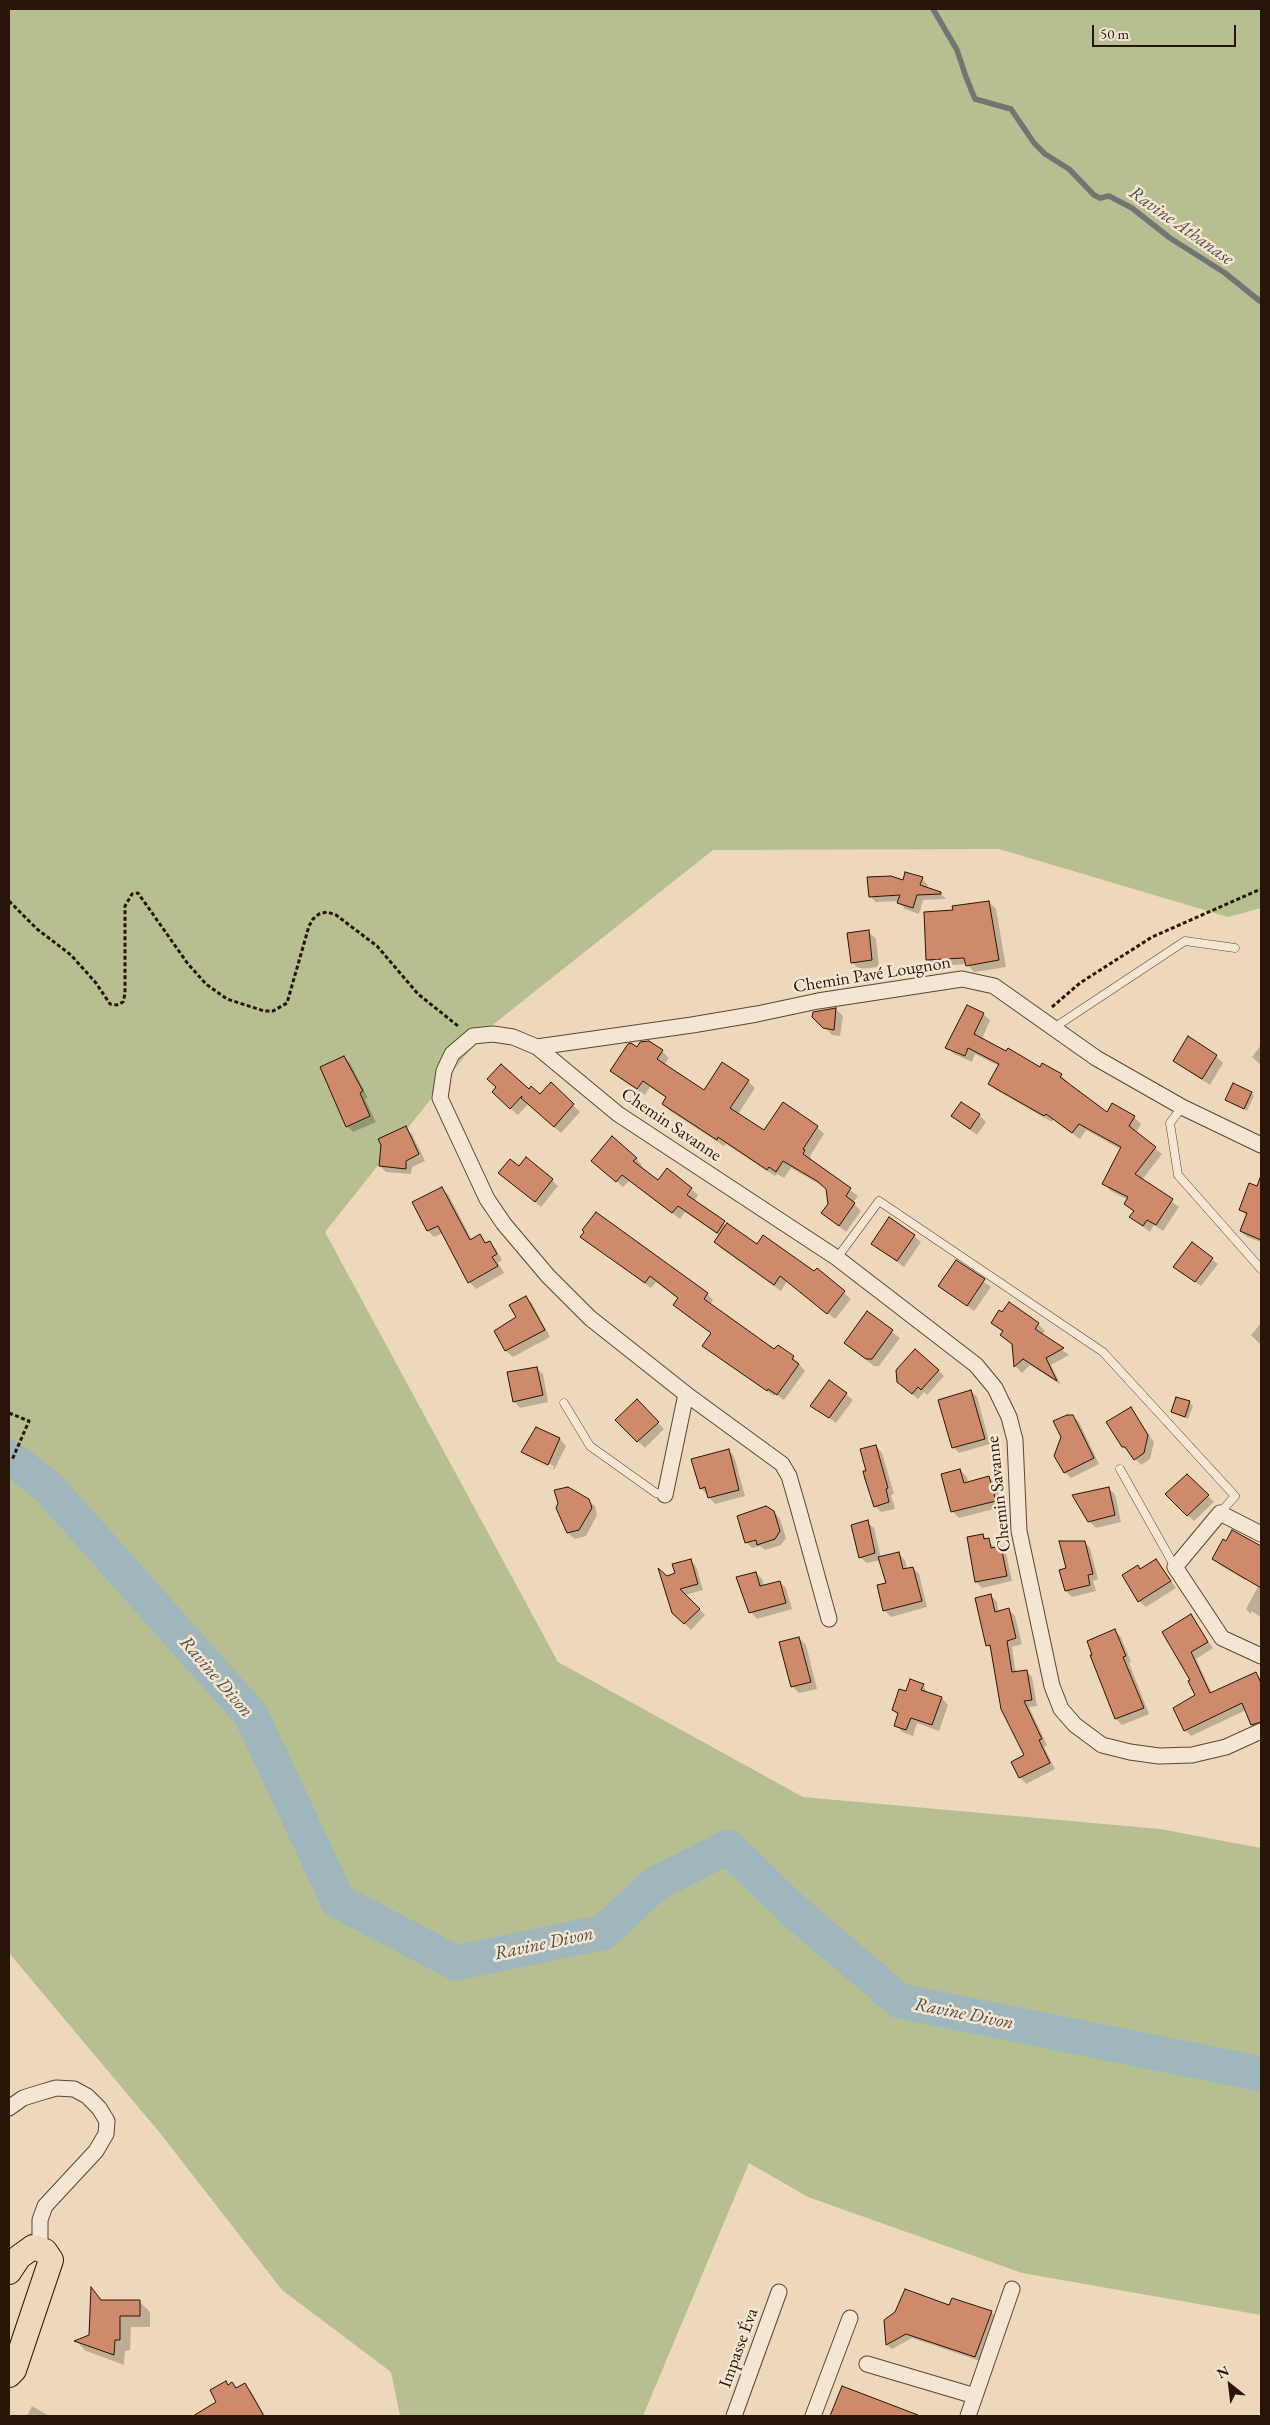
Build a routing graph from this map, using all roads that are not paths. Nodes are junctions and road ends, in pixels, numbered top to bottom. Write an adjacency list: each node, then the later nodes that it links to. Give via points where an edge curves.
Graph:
1 (1235, 948): 2 (lane, via 1185,941)
2 (1055, 1027): 3 (street, Chemin Pavé Lougnon, via 994,986 962,980); 4 (street, Chemin Pavé Lougnon, via 1096,1058)
3 (537, 1047): 6 (street, Chemin Savanne, via 618,1114); 8 (street, Chemin Savanne, via 512,1037 493,1034 471,1038 452,1054 444,1072 440,1098 487,1199 504,1224 548,1276 590,1318)
4 (1182, 1107): 5 (street, Chemin Pavé Lougnon); 7 (lane, via 1170,1123 1178,1175)
5 (1261, 1145)
6 (837, 1258): 12 (lane, via 879,1201 1103,1352 1235,1496); 17 (street, Chemin Savanne, via 976,1365 995,1388 1009,1417 1015,1440 1019,1531 1052,1686 1061,1709 1075,1725 1102,1745 1159,1756 1192,1755 1226,1747)
7 (1261, 1269)
8 (686, 1394): 11 (street); 15 (street, via 782,1464 789,1476)
9 (564, 1403): 11 (lane, via 590,1446 656,1493)
10 (1120, 1469): 14 (lane)
11 (665, 1495)
12 (1220, 1513): 13 (street); 14 (street)
13 (1261, 1534)
14 (1175, 1567): 16 (street, via 1222,1638)
15 (829, 1619)
16 (1261, 1656)
17 (1261, 1731)
18 (9, 2108): 19 (street, via 22,2098 56,2088 74,2089 87,2096 107,2121 106,2134 96,2150 45,2206 40,2220)
19 (40, 2247): 20 (main road, via 26,2251); 25 (main road, via 51,2260 14,2370)
20 (9, 2272)
21 (1012, 2289): 26 (street)
22 (779, 2292): 27 (street, Impasse Éva)
23 (850, 2318): 28 (street)
24 (867, 2364): 26 (street)
25 (9, 2375)
26 (975, 2396): 29 (street)
27 (734, 2416)
28 (813, 2416)
29 (968, 2416)

